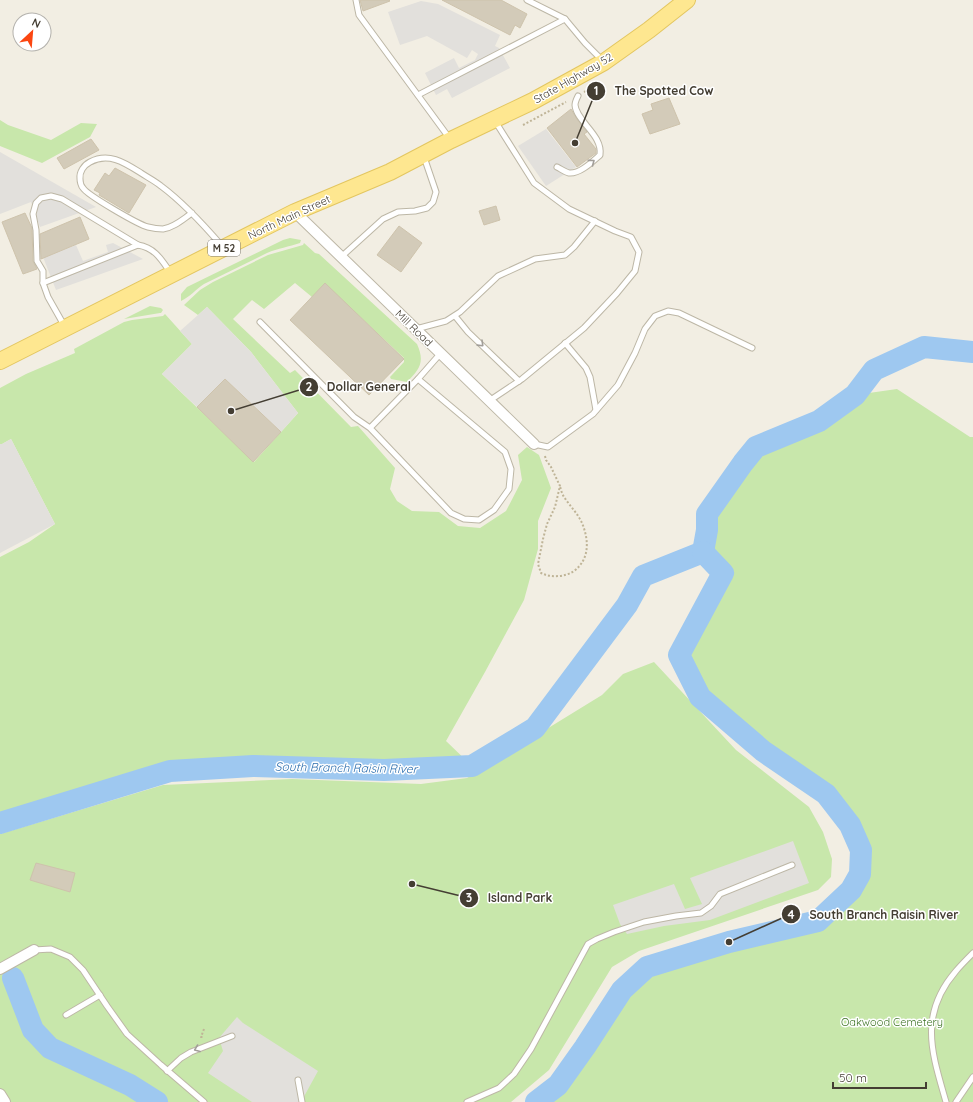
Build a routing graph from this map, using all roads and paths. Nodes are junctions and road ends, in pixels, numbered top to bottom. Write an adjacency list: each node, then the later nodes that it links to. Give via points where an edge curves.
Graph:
1 (356, 0): 7 (lane, via 359,15)
2 (527, 0): 4 (lane)
3 (687, 0): 5 (main road, State Highway 52)
4 (565, 19): 5 (lane); 7 (lane)
5 (604, 62): 9 (main road, State Highway 52)
6 (592, 88): 8 (path)
7 (418, 95): 11 (lane)
8 (578, 96): 10 (path); 13 (lane, one-way to 8, via 568,173 577,172 600,155 601,149 592,131 577,113 575,104)
9 (494, 120): 11 (main road, State Highway 52); 16 (lane, via 534,183 569,209)
10 (523, 125)
11 (451, 140): 12 (main road, North Main Street / M 52)
12 (423, 154): 14 (main road, North Main Street / M 52, via 390,172); 19 (lane, via 436,192 433,202 427,208 398,212 384,219)
13 (558, 167)
14 (295, 212): 18 (main road, North Main Street / M 52); 19 (street, Mill Road)
15 (192, 213): 15 (lane, via 160,185 121,160 96,159 86,165 81,172 83,188 91,195 134,222 147,227 163,229 175,225); 18 (lane)
16 (595, 221): 22 (lane, via 574,248 565,254 535,260 498,276); 26 (lane, via 631,237 639,252 635,271 584,328)
17 (138, 245): 20 (lane, via 152,249); 21 (lane); 21 (lane, via 62,199 51,196 41,198 36,203 33,214)
18 (224, 248): 20 (main road, North Main Street / M 52)
19 (341, 257): 25 (street, Mill Road)
20 (172, 274): 24 (main road, North Main Street / M 52)
21 (43, 283): 24 (lane)
22 (455, 316): 25 (lane); 31 (lane, one-way to 31)
23 (260, 322): 34 (lane, via 354,417)
24 (66, 328): 29 (main road, North Main Street / M 52)
25 (415, 329): 28 (street, Mill Road)
26 (565, 343): 31 (lane); 33 (lane, via 586,368)
27 (752, 348): 33 (lane, via 679,313 668,311 655,316 645,329 618,385)
28 (440, 354): 30 (lane); 32 (street, Mill Road)
29 (0, 361)
30 (418, 379): 34 (lane); 34 (lane, via 505,452 511,468 510,489 494,510 479,520 464,519 451,513)
31 (519, 381): 32 (lane)
32 (489, 401): 35 (street, Mill Road)
33 (596, 410): 36 (lane, via 548,447)
34 (370, 428)
35 (534, 444): 36 (lane)
36 (544, 446): 37 (path, via 546,460)
37 (560, 486): 37 (path, via 538,564 541,573 548,576 562,576 578,568 588,549 582,522 563,496)
38 (792, 865): 52 (lane, via 720,894 701,913 644,922 588,944 514,1074 499,1088)
39 (34, 950): 41 (street); 42 (lane, via 51,949 70,957 84,970)
40 (973, 953): 53 (lane, via 955,972 933,1011 930,1035)
41 (0, 969)
42 (100, 995): 43 (lane); 45 (lane, via 127,1034)
43 (66, 1015)
44 (232, 1036): 45 (lane, one-way to 45, via 191,1052)
45 (167, 1071): 50 (lane)
46 (973, 1077): 54 (lane)
47 (298, 1080): 51 (lane)
48 (0, 1094): 49 (street)
49 (5, 1102)
50 (204, 1102)
51 (302, 1102)
52 (467, 1102)
53 (946, 1102)
54 (956, 1102)

